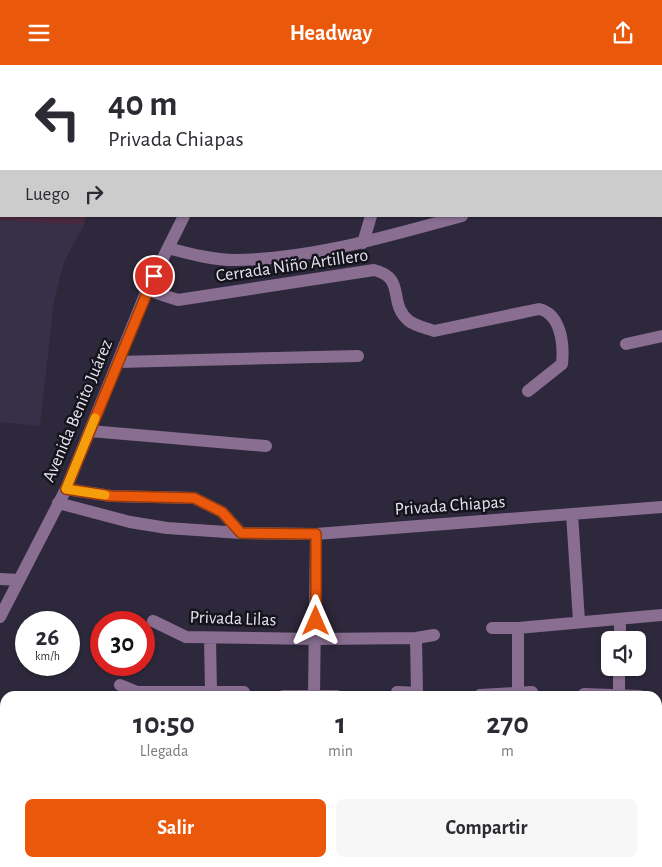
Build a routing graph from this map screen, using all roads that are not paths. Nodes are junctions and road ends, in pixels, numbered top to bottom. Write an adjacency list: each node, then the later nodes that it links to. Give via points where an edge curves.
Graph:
1 (184, 217): 5 (street, Avenida Benito Juárez)
2 (371, 217): 4 (street)
3 (458, 217): 4 (street)
4 (363, 243): 5 (street, via 276,257 234,260)
5 (168, 248): 6 (street, Avenida Benito Juárez)
6 (148, 290): 10 (street, Avenida Benito Juárez); 11 (street, Cerrada Niño Artillero, via 178,300 374,270 386,273 393,280 398,307 408,320 434,331 538,309 548,311 557,323 562,363)
7 (662, 335): 8 (street)
8 (626, 344)
9 (358, 356): 10 (street)
10 (118, 362): 12 (street, Avenida Benito Juárez)
11 (528, 391)
12 (90, 431): 13 (street); 14 (street, Avenida Benito Juárez)
13 (266, 446)
14 (66, 489): 15 (street, Avenida Benito Juárez); 18 (street, via 111,496 194,498 222,512)
15 (58, 503): 18 (street, Privada Chiapas, via 130,523); 21 (street, Avenida Benito Juárez)
16 (662, 507): 17 (street, Privada Chiapas)
17 (572, 514): 19 (street, Privada Chiapas); 25 (street)
18 (241, 533): 19 (street, Privada Chiapas)
19 (316, 534): 33 (street)
20 (0, 579): 21 (street)
21 (19, 581): 23 (street, Avenida Benito Juárez)
22 (662, 615): 24 (street)
23 (0, 617)
24 (620, 619): 25 (street); 29 (street)
25 (579, 621): 28 (street)
26 (155, 622): 31 (street, Privada Lilas, via 186,637)
27 (492, 628): 28 (street)
28 (518, 628): 40 (street)
29 (620, 631)
30 (434, 635): 32 (street, Privada Lilas)
31 (210, 638): 33 (street, Privada Lilas); 37 (street)
32 (416, 638): 33 (street, Privada Lilas); 39 (street)
33 (316, 639): 38 (street)
34 (619, 676): 41 (street)
35 (120, 685): 36 (street)
36 (135, 691)
37 (211, 691)
38 (314, 691)
39 (417, 691)
40 (518, 691)
41 (619, 691)

